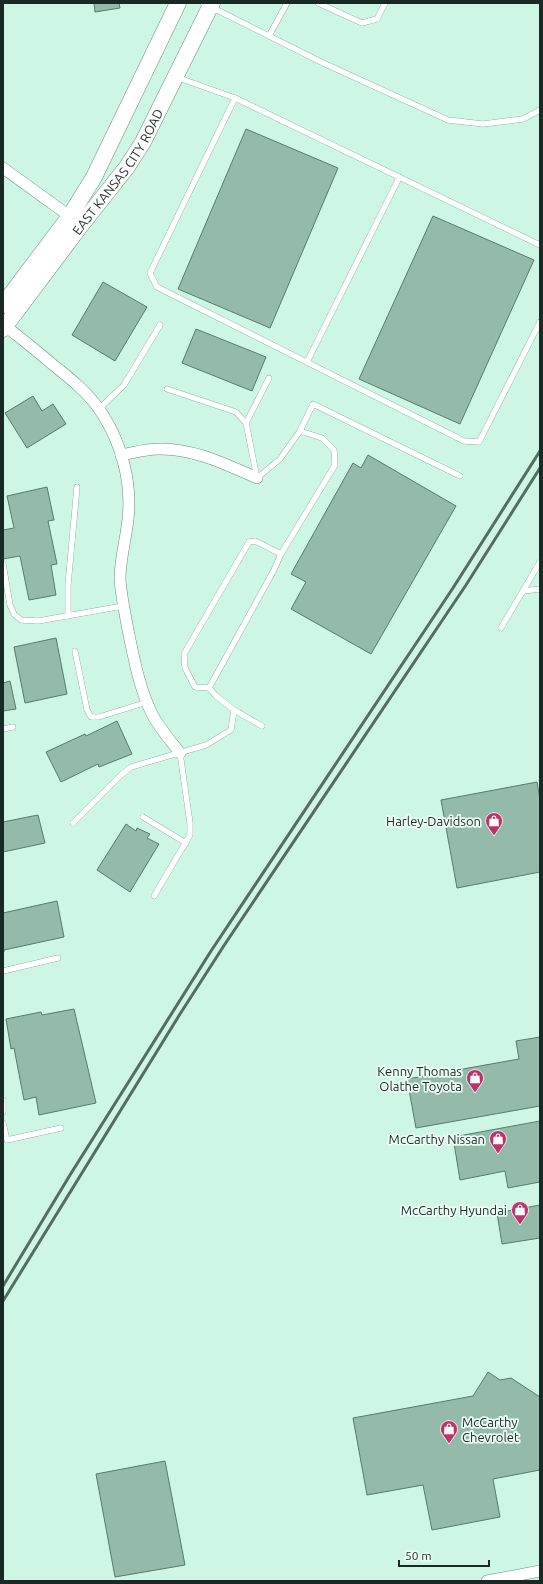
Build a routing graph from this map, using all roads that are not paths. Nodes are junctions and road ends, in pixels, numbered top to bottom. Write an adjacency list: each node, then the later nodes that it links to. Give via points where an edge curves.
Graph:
1 (178, 3): 12 (main road, EAST KANSAS CITY ROAD, via 94,177)
2 (287, 3): 6 (lane)
3 (318, 3): 4 (lane, via 362,23 377,19)
4 (385, 3)
5 (208, 4): 6 (lane); 7 (main road, EAST KANSAS CITY ROAD)
6 (269, 36): 9 (lane, via 448,120 483,124 523,119)
7 (175, 77): 8 (lane); 12 (main road, EAST KANSAS CITY ROAD, via 143,142 127,167)
8 (235, 98): 11 (lane); 18 (lane, via 150,273 157,288)
9 (540, 110)
10 (3, 168): 12 (street)
11 (400, 178): 13 (lane); 18 (lane)
12 (76, 221): 14 (main road, EAST KANSAS CITY ROAD); 17 (main road, EAST KANSAS CITY ROAD)
13 (540, 245)
14 (3, 305)
15 (540, 322): 18 (lane, via 480,442 464,441)
16 (160, 325): 21 (lane, via 124,385)
17 (4, 326): 21 (street, via 91,397)
18 (306, 362)
19 (269, 378): 22 (lane)
20 (167, 389): 22 (lane, via 236,412)
21 (99, 409): 24 (street, via 114,435)
22 (246, 423): 26 (lane)
23 (300, 431): 25 (lane, via 313,404); 26 (lane, via 280,459); 28 (lane, via 322,438 334,450 335,465)
24 (121, 456): 26 (street, via 157,449 175,450 209,458); 33 (street, via 126,472 129,506 121,559)
25 (460, 476)
26 (257, 478)
27 (77, 487): 34 (lane, via 68,585)
28 (281, 554): 37 (lane); 37 (lane, via 256,541 249,542 184,654 185,668 195,687)
29 (540, 562): 32 (lane)
30 (3, 564): 34 (lane, via 10,605 14,614 21,620 38,621)
31 (540, 589): 32 (lane)
32 (523, 591): 35 (lane)
33 (123, 606): 34 (lane); 38 (street, via 138,679)
34 (68, 616)
35 (501, 628)
36 (75, 651): 38 (lane, via 87,710 91,717 99,717)
37 (209, 688): 39 (lane)
38 (147, 702): 43 (street, via 153,715)
39 (234, 710): 40 (lane); 43 (lane, via 231,730 206,745)
40 (262, 726)
41 (14, 727): 42 (lane)
42 (3, 729)
43 (180, 753): 45 (lane, via 131,767); 46 (lane, via 190,823 190,835)
44 (143, 817): 46 (lane)
45 (73, 823)
46 (186, 843): 47 (lane)
47 (154, 896)
48 (58, 958): 49 (lane)
49 (3, 971)
50 (3, 1100): 51 (lane)
51 (3, 1112)
52 (3, 1123): 53 (lane, via 7,1140)
53 (61, 1128)
54 (540, 1571): 55 (street)
55 (487, 1581)

